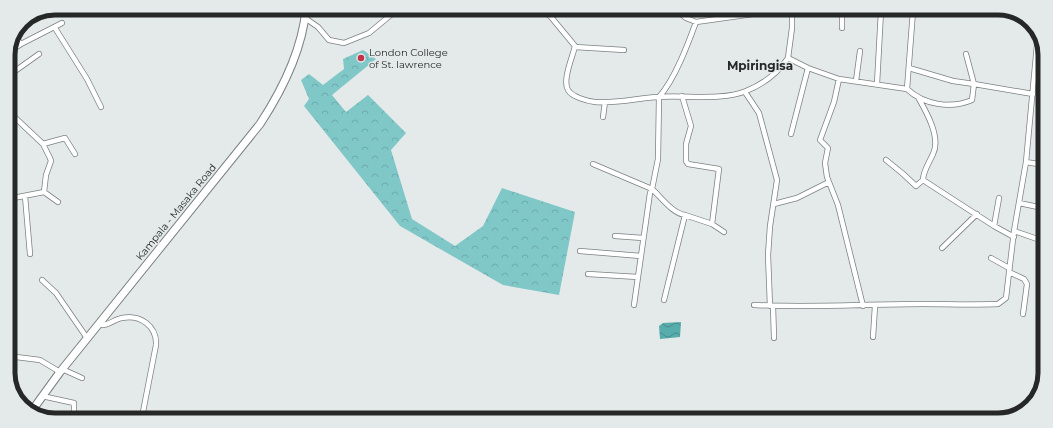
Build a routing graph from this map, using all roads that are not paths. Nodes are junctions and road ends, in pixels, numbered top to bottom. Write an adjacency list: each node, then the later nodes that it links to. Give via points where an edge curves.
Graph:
1 (305, 15): 12 (main road, Kampala - Masaka Road)
2 (390, 15): 12 (street, via 368,33 344,43 329,40 318,27)
3 (549, 15): 11 (street)
4 (554, 15): 11 (street)
5 (682, 15): 13 (street)
6 (726, 15): 13 (street)
7 (792, 15): 26 (street)
8 (842, 15): 16 (street)
9 (881, 15): 32 (street)
10 (913, 15): 28 (street)
11 (551, 17): 19 (street)
12 (305, 18): 88 (main road, Kampala - Masaka Road, via 291,67 260,124)
13 (696, 22): 37 (street, via 665,91)
14 (62, 23): 15 (street)
15 (55, 28): 18 (street); 41 (street)
16 (842, 28)
17 (18, 40): 18 (street)
18 (21, 44): 21 (street)
19 (575, 47): 22 (street); 40 (street, via 568,69 568,90 583,99)
20 (1037, 47): 36 (street)
21 (16, 48)
22 (624, 50)
23 (860, 51): 31 (street)
24 (39, 54): 29 (street)
25 (966, 54): 33 (street)
26 (788, 58): 27 (street); 35 (street, via 770,79)
27 (808, 68): 30 (street); 44 (street)
28 (909, 68): 33 (street, via 953,81); 34 (street)
29 (15, 71)
30 (839, 79): 31 (street); 52 (street, via 834,102 820,140 828,148 825,163)
31 (856, 81): 32 (street)
32 (877, 84): 34 (street)
33 (974, 84): 36 (street); 39 (street, via 972,100 968,102 948,105)
34 (907, 89): 39 (street)
35 (745, 92): 38 (street, via 715,96); 60 (street, via 759,113 778,180)
36 (1033, 94): 48 (street)
37 (659, 96): 38 (street); 40 (street); 53 (street, via 658,160)
38 (682, 96): 64 (street, via 691,126 686,144 686,161 688,164 719,169)
39 (919, 99): 51 (street, via 934,133 936,147 923,174)
40 (605, 102): 42 (street)
41 (101, 107)
42 (603, 117)
43 (15, 118): 45 (street)
44 (791, 134)
45 (43, 144): 46 (street, via 65,138); 54 (street, via 51,161)
46 (75, 154)
47 (886, 160): 51 (street, via 916,186)
48 (1026, 162): 50 (street); 59 (street)
49 (593, 164): 53 (street)
50 (1038, 164)
51 (923, 180): 62 (street)
52 (829, 182): 60 (street, via 797,198); 85 (street, via 838,205)
53 (652, 189): 63 (street, via 669,206); 70 (street)
54 (44, 192): 55 (street); 58 (street)
55 (25, 196): 56 (street); 74 (street)
56 (15, 198)
57 (999, 198): 65 (street)
58 (58, 202)
59 (1019, 203): 61 (street); 66 (street)
60 (774, 204): 84 (street, via 769,248)
61 (1038, 207)
62 (977, 214): 65 (street); 72 (street)
63 (686, 215): 64 (street); 81 (street)
64 (712, 224): 67 (street)
65 (994, 226): 69 (street)
66 (1014, 231): 69 (street); 71 (street)
67 (724, 232)
68 (615, 236): 70 (street)
69 (1014, 236): 77 (street)
70 (643, 238): 75 (street)
71 (1038, 239)
72 (942, 248)
73 (580, 251): 75 (street)
74 (30, 254)
75 (641, 256): 79 (street)
76 (991, 258): 77 (street)
77 (1009, 270): 86 (street, via 1006,298 998,304); 87 (street, via 1024,279 1027,284)
78 (588, 274): 79 (street)
79 (638, 277): 82 (street)
80 (42, 280): 90 (street, via 56,293)
81 (664, 300)
82 (634, 305)
83 (754, 305): 84 (street)
84 (771, 306): 85 (street); 91 (street)
85 (863, 306): 86 (street)
86 (874, 306): 89 (street)
87 (1023, 314)
88 (98, 324): 90 (main road, Kampala - Masaka Road); 98 (street, via 104,326 124,317 135,318 148,323 155,334 156,345)
89 (873, 337)
90 (87, 338): 93 (main road, Kampala - Masaka Road)
91 (774, 338)
92 (15, 357): 93 (street, via 40,360)
93 (61, 371): 94 (street); 95 (main road, Kampala - Masaka Road)
94 (82, 378)
95 (42, 396): 96 (main road, Kampala - Masaka Road); 97 (street, via 74,403)
96 (35, 407)
97 (76, 413)
98 (143, 413)

